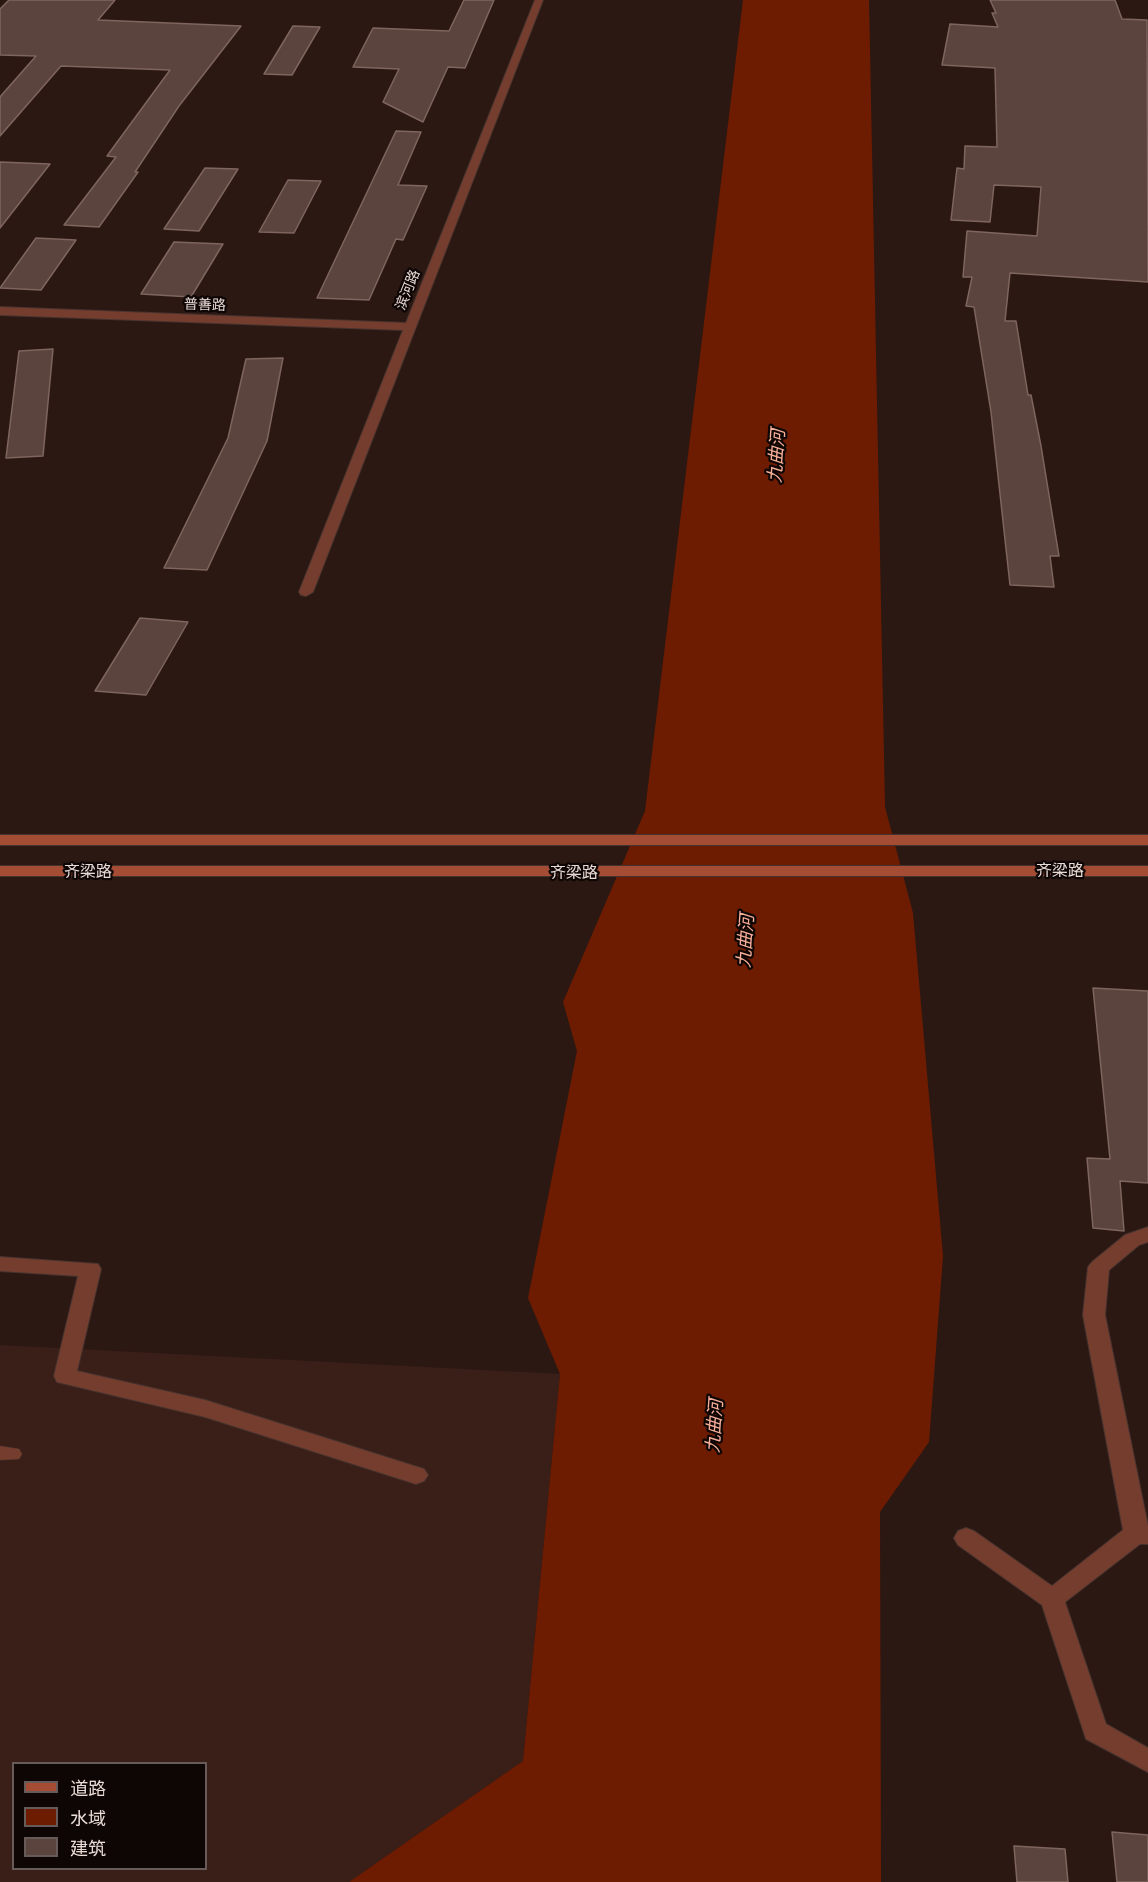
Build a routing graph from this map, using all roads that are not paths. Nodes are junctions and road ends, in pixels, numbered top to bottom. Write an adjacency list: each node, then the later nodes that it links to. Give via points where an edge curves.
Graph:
1 (539, 0): 3 (street, 滨河路)
2 (0, 311): 3 (street, 普善路)
3 (409, 327): 4 (street, 滨河路)
4 (306, 592)
5 (0, 840): 6 (main road, 齐梁路)
6 (1148, 840)
7 (0, 871): 8 (main road, 齐梁路)
8 (1148, 871)
9 (1148, 1234): 12 (street, via 1132,1240 1099,1267 1094,1316)
10 (0, 1264): 11 (street, via 90,1269 65,1376 205,1409)
11 (416, 1475)
12 (1142, 1535): 14 (street)
13 (966, 1538): 14 (street)
14 (1052, 1599): 15 (street, via 1095,1731)
15 (1148, 1761)

